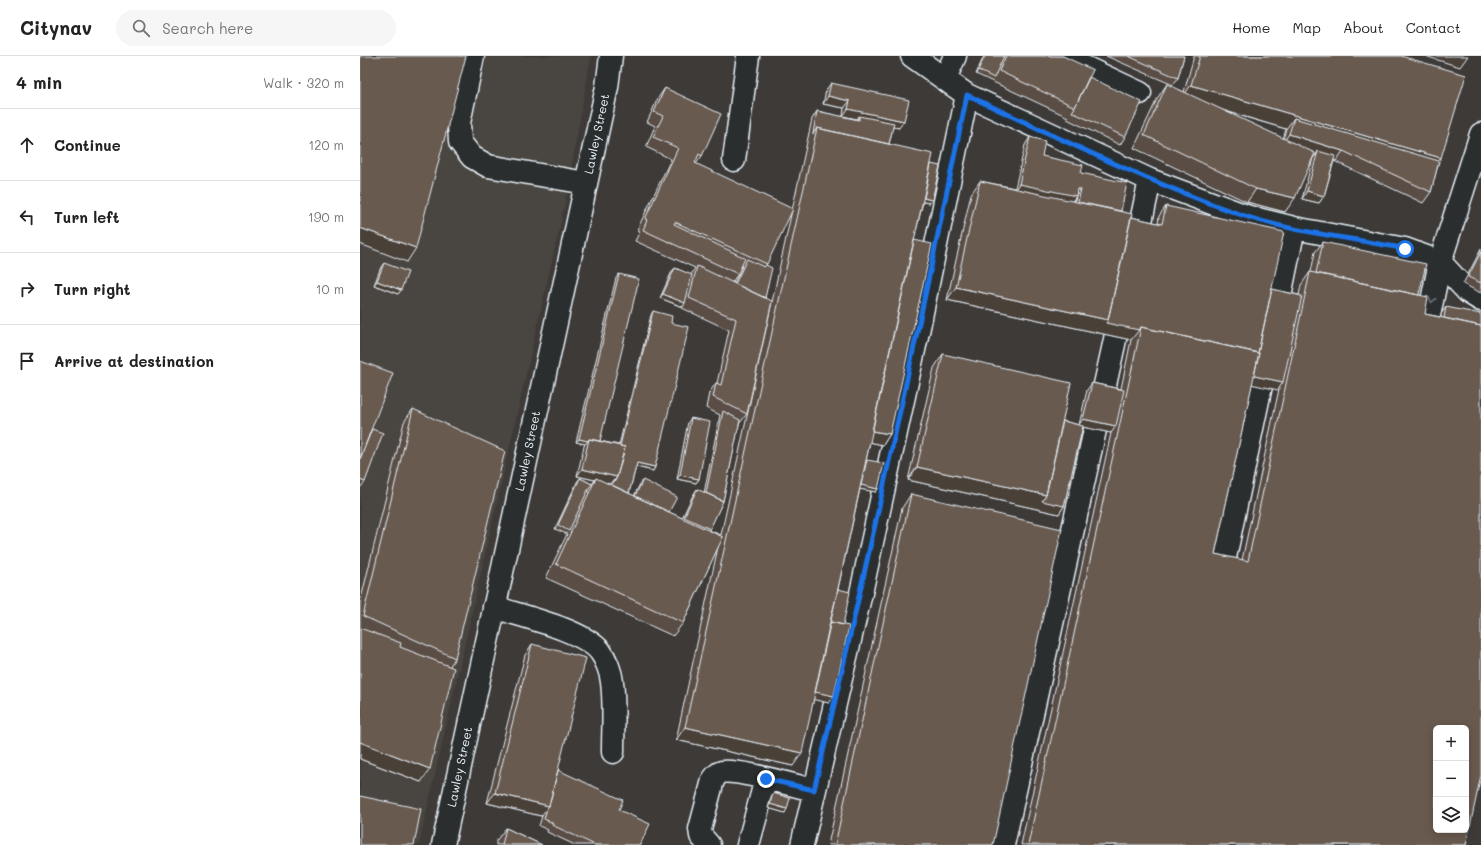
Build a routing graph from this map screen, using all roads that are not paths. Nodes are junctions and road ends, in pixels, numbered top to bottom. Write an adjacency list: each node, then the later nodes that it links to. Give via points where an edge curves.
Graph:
1 (473, 56): 13 (lane, via 459,123 460,142 472,157 488,166)
2 (611, 56): 13 (lane, Lawley Street, via 607,87)
3 (748, 56): 11 (lane)
4 (912, 56): 7 (lane)
5 (955, 56): 7 (lane)
6 (1062, 56): 8 (lane)
7 (945, 79): 9 (lane)
8 (1140, 93)
9 (967, 95): 12 (lane); 22 (lane, via 861,593)
10 (1481, 134): 15 (lane)
11 (734, 160)
12 (1150, 180): 14 (lane, via 1249,217); 27 (lane)
13 (586, 183): 19 (lane, Lawley Street)
14 (1294, 228): 15 (lane, via 1405,249); 18 (lane)
15 (1440, 262): 16 (lane, via 1468,292); 17 (lane, one-way to 17)
16 (1481, 300)
17 (1420, 362)
18 (1215, 603)
19 (494, 607): 20 (lane, via 569,632 588,641 600,651 607,663 612,681); 23 (lane, Lawley Street)
20 (613, 752)
21 (766, 779): 22 (lane); 24 (lane, via 740,773 718,773 713,780 700,829 701,836); 25 (lane)
22 (814, 790): 26 (lane)
23 (443, 845)
24 (709, 845)
25 (748, 845)
26 (802, 845)
27 (1003, 845)

